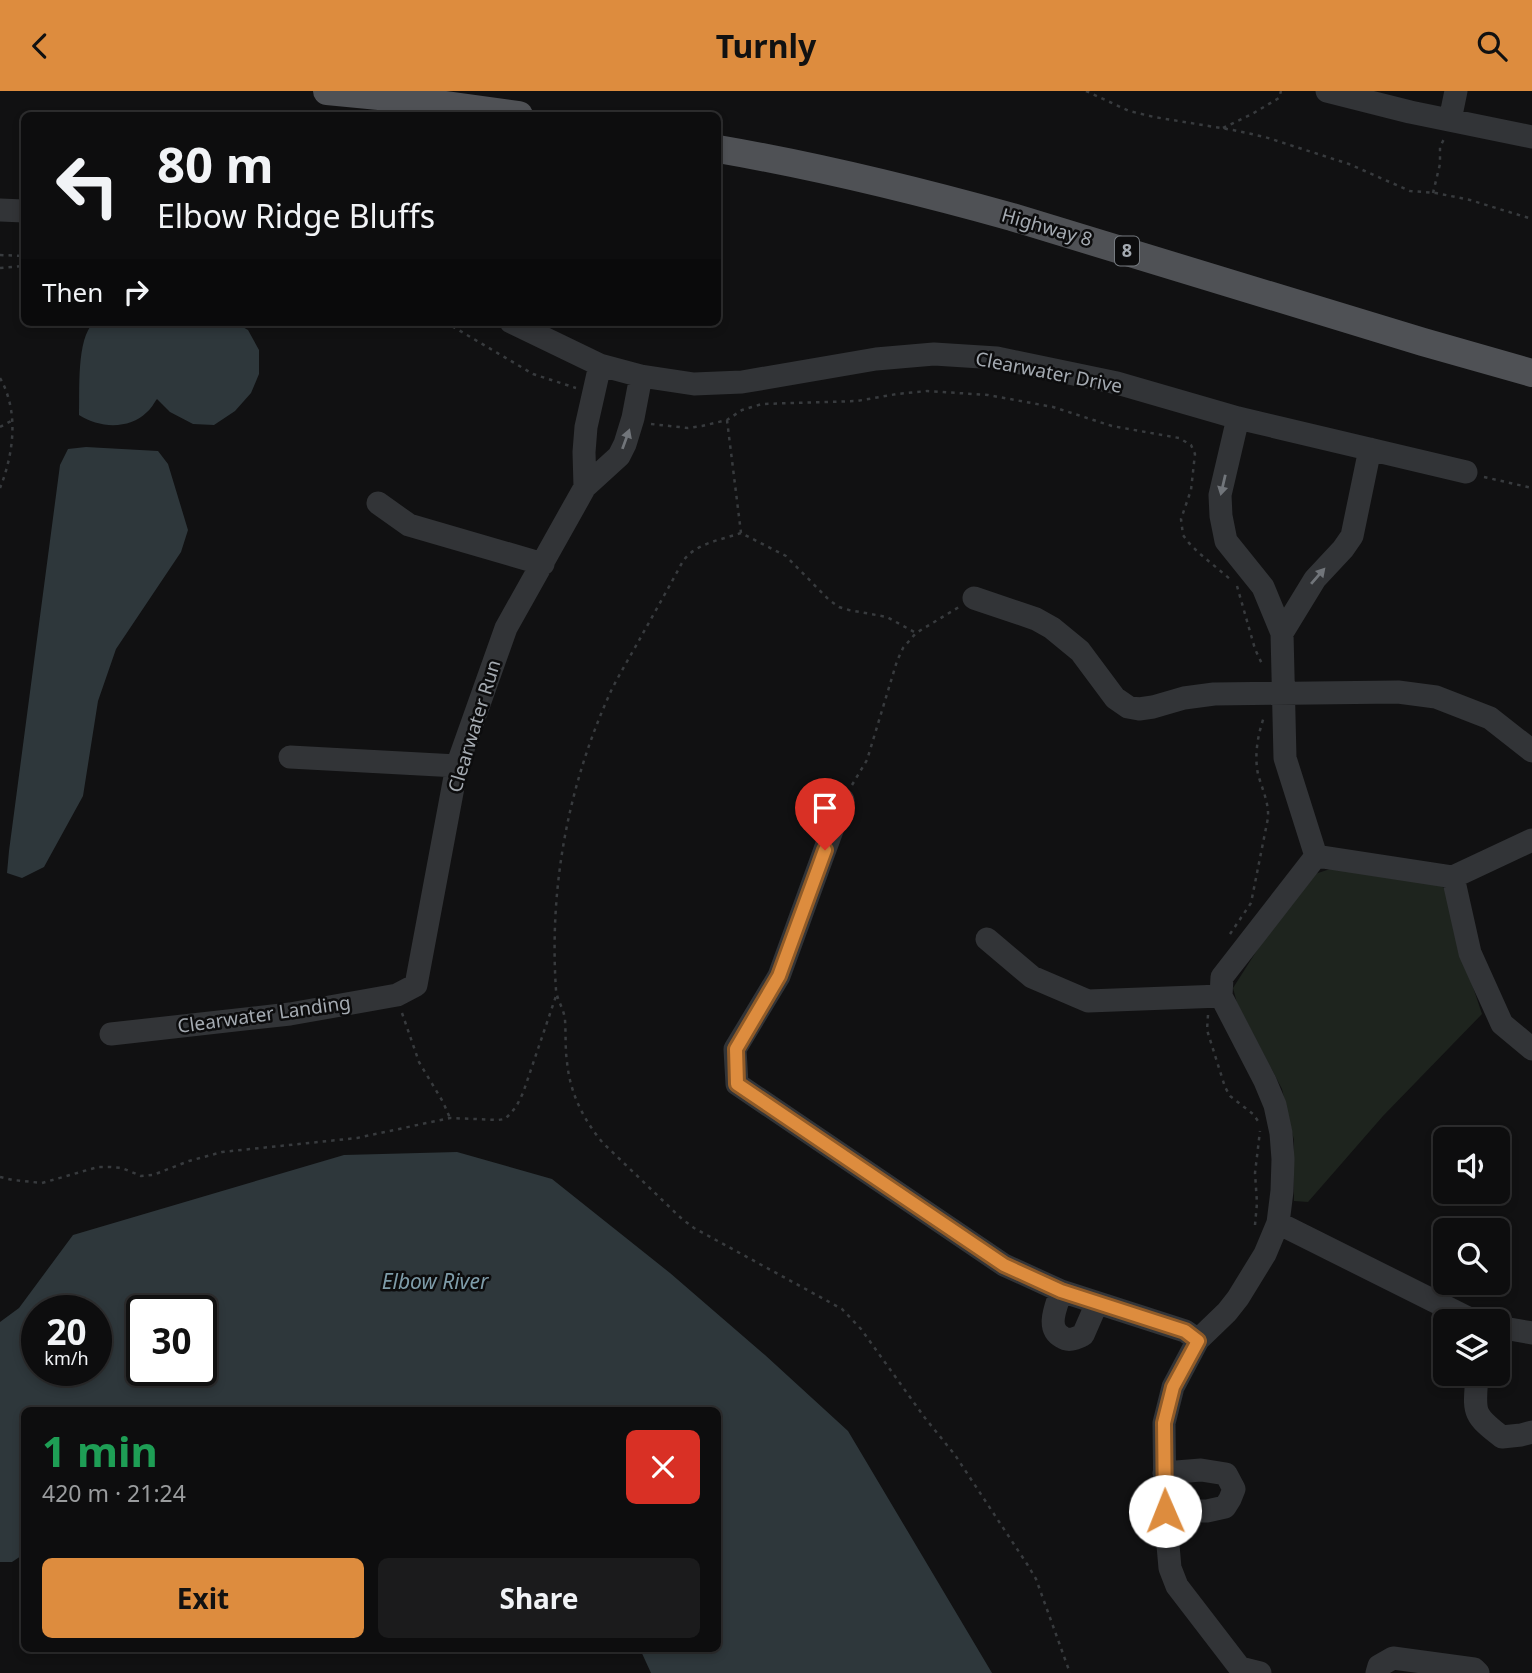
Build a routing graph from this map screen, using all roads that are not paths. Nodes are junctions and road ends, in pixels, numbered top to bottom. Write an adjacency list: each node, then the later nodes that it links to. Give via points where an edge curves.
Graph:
1 (327, 91): 4 (main road)
2 (1327, 91): 5 (street)
3 (1456, 91): 5 (street)
4 (497, 112)
5 (1450, 120): 6 (street)
6 (1532, 137)
7 (721, 150): 12 (main road, Highway 8 / 8, via 987,210)
8 (0, 210): 9 (street)
9 (21, 211)
10 (518, 326): 11 (street, Clearwater Drive)
11 (600, 365): 13 (street, Clearwater Drive); 17 (street, Clearwater Run, via 585,439)
12 (1532, 373)
13 (641, 376): 14 (street, Clearwater Drive, via 694,384 742,382 876,359 934,354 984,357 1116,383); 17 (street, Clearwater Run, one-way to 13, via 619,456)
14 (1238, 418): 15 (street, Clearwater Drive); 21 (street, one-way to 21, via 1220,495 1223,529 1226,541 1263,587)
15 (1370, 449): 16 (street, Clearwater Drive); 21 (street, one-way to 15, via 1315,579 1352,535)
16 (1466, 472)
17 (585, 487): 19 (street, Clearwater Run)
18 (378, 503): 19 (street, via 409,525)
19 (543, 564): 25 (street, Clearwater Run, via 506,628)
20 (974, 598): 22 (street, via 1052,628 1080,651 1115,698 1128,707 1153,707 1214,694)
21 (1282, 633): 22 (street)
22 (1284, 692): 23 (street, via 1398,692 1436,697 1490,718); 28 (street, via 1284,758)
23 (1532, 751)
24 (290, 757): 25 (street)
25 (457, 766): 31 (street, Clearwater Run)
26 (843, 800): 36 (street, via 779,976 736,1049 737,1084 1004,1265)
27 (1532, 840): 29 (street)
28 (1316, 856): 29 (street); 32 (street, via 1222,978)
29 (1453, 877): 34 (street, via 1469,953 1502,1024)
30 (987, 939): 32 (street, via 1032,977 1088,1000)
31 (407, 990): 33 (street, Clearwater Landing, via 290,1014)
32 (1221, 996): 35 (street, via 1275,1105 1283,1159)
33 (111, 1034)
34 (1532, 1049)
35 (1278, 1223): 38 (street); 41 (street, via 1238,1298)
36 (1061, 1291): 37 (street); 37 (street, via 1052,1325 1060,1337 1083,1335)
37 (1097, 1303): 41 (street, via 1185,1331)
38 (1450, 1309)
39 (1510, 1329): 40 (street)
40 (1532, 1333)
41 (1198, 1341): 44 (street, via 1173,1387 1164,1423)
42 (1476, 1386): 43 (street, via 1475,1410 1484,1423 1502,1437)
43 (1532, 1432)
44 (1164, 1473): 45 (street); 45 (street, via 1226,1474 1234,1489 1225,1507)
45 (1165, 1511): 46 (street, via 1170,1567 1177,1586 1240,1668)
46 (1260, 1673)
47 (1377, 1673): 48 (street, via 1379,1665 1393,1658)
48 (1478, 1673)

